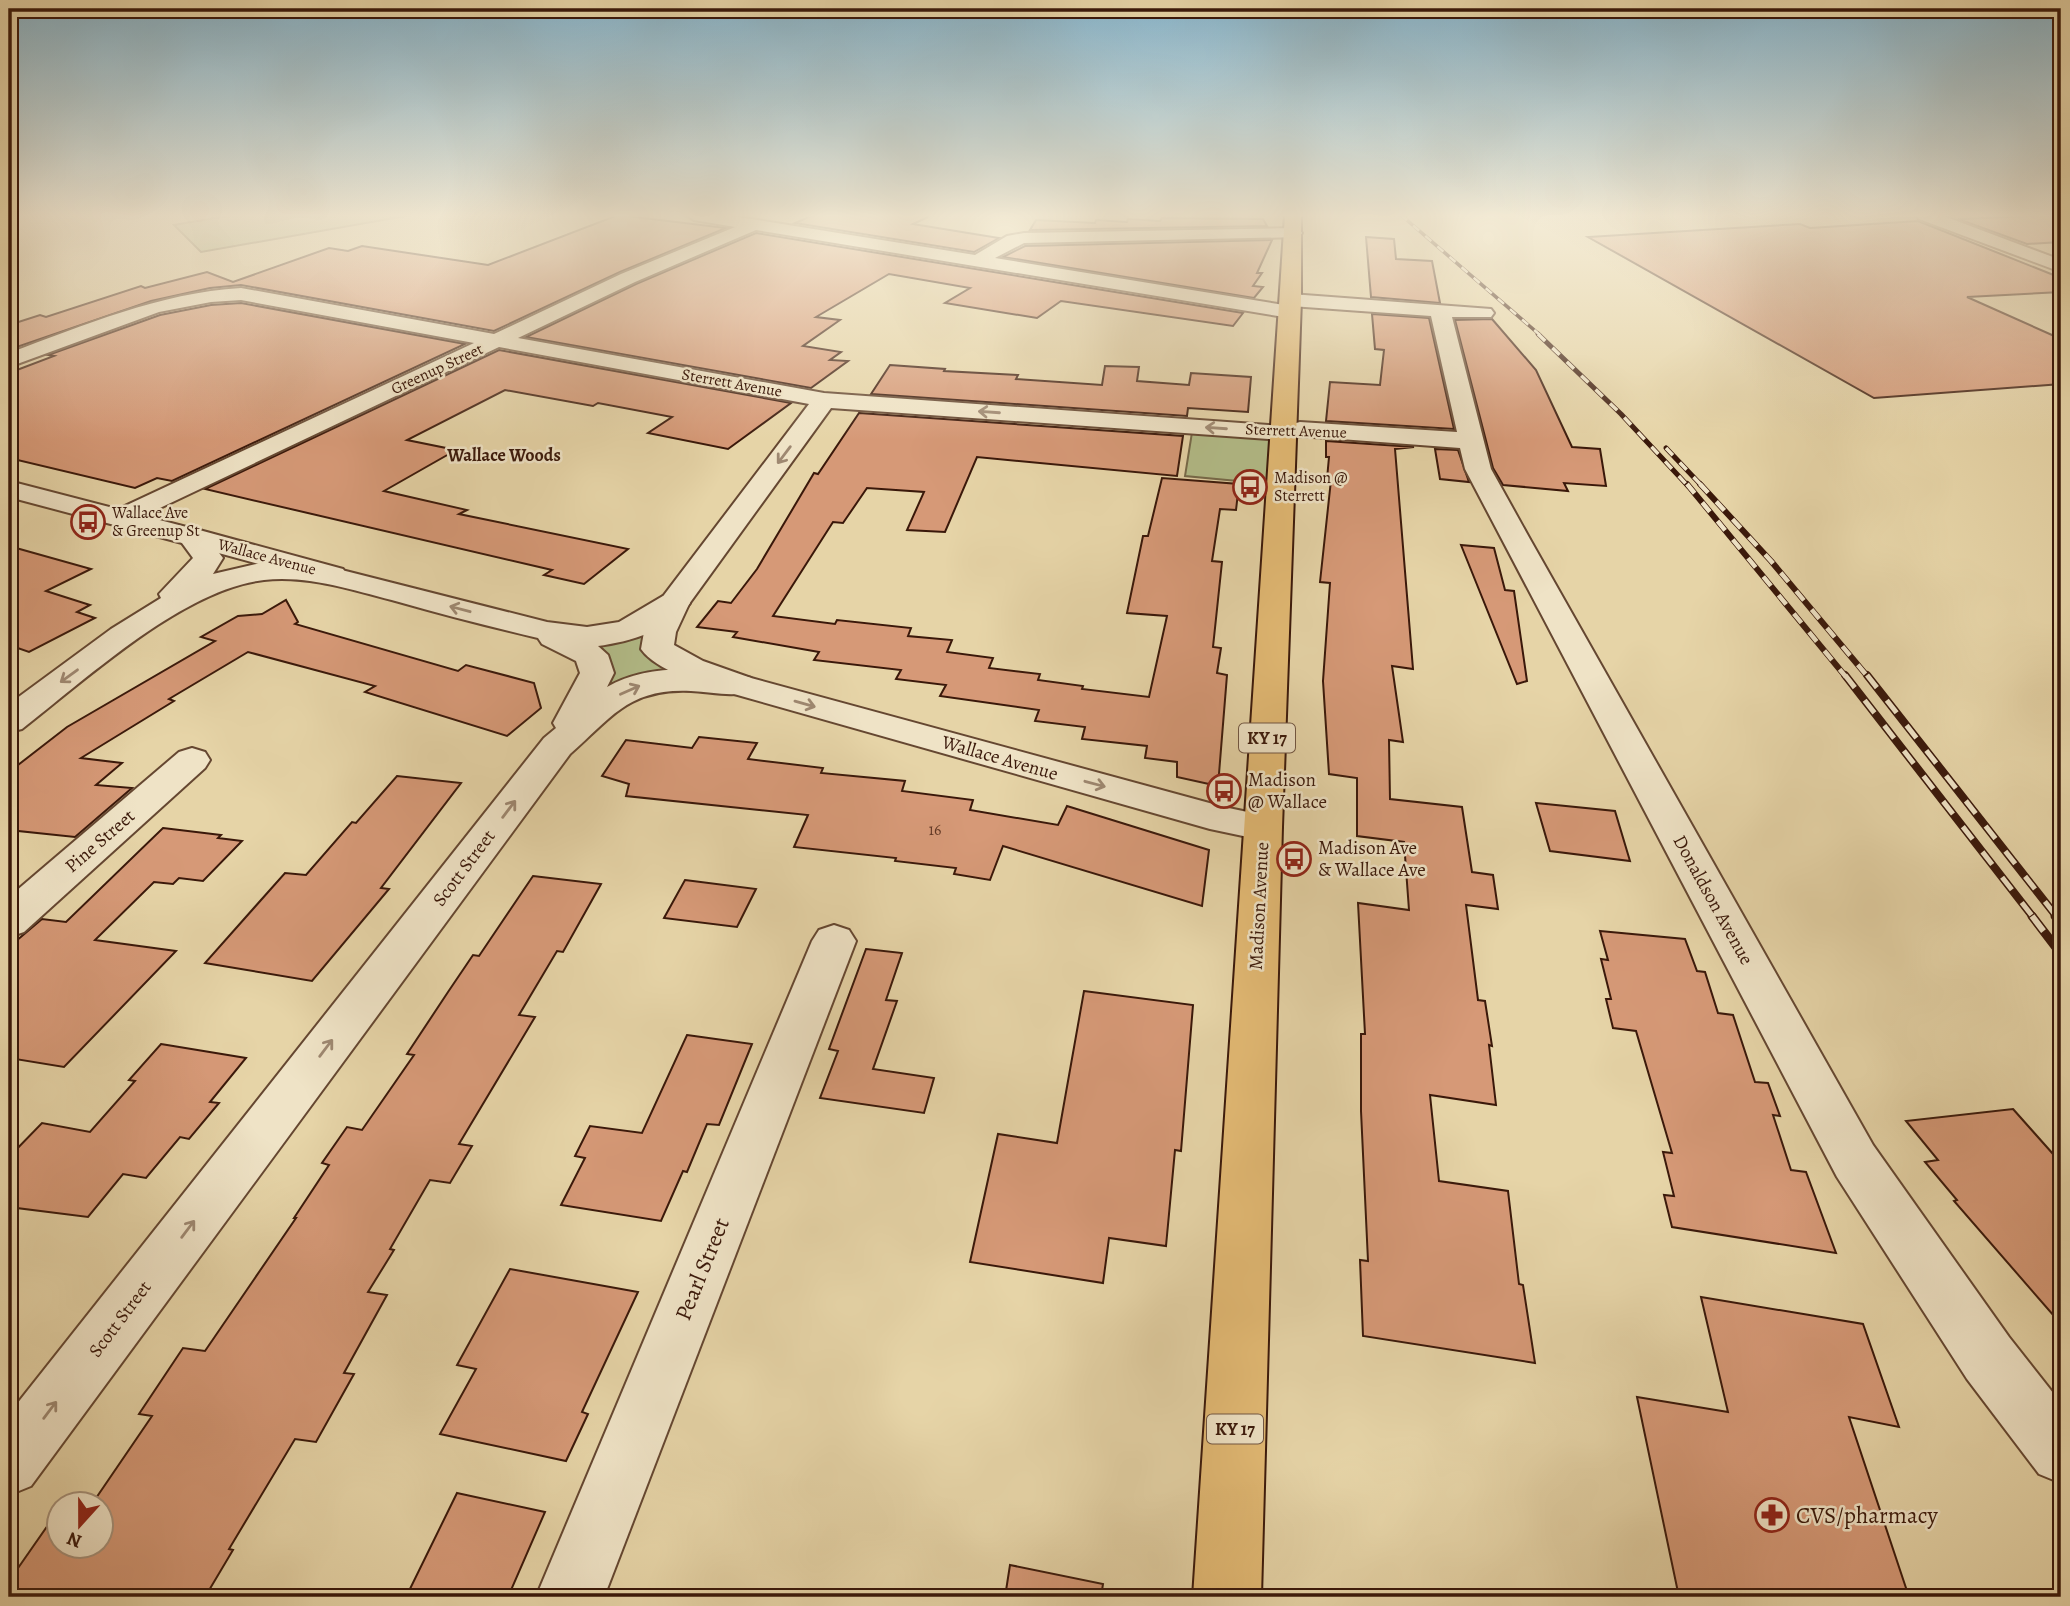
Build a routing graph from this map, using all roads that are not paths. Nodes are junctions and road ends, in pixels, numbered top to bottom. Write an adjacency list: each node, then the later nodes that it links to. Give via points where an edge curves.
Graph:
1 (603, 290): 7 (street, Greenup Street)
2 (1179, 290): 4 (street)
3 (1291, 290): 4 (main road, Madison Avenue / KY 17)
4 (1290, 306): 5 (street); 10 (main road, Madison Avenue / KY 17)
5 (1440, 310): 6 (street); 11 (street, Donaldson Avenue)
6 (1483, 313)
7 (497, 341): 8 (street, Sterrett Avenue, via 231,294 160,306); 9 (street, Sterrett Avenue); 13 (street, Greenup Street)
8 (9, 360)
9 (824, 400): 10 (street, Sterrett Avenue, one-way to 9); 16 (street, one-way to 16)
10 (1284, 433): 11 (street, Sterrett Avenue, via 1300,429); 23 (main road, Madison Avenue / KY 17)
11 (1471, 441): 26 (street, Donaldson Avenue, via 1478,469 1855,1161 1988,1358)
12 (9, 489): 13 (street, Wallace Avenue)
13 (122, 518): 14 (street, Wallace Avenue)
14 (192, 537): 15 (street, Wallace Avenue); 18 (street, via 208,558 205,566)
15 (332, 575): 17 (street, Wallace Avenue, one-way to 15); 18 (street, via 262,571 226,579 183,598)
16 (674, 603): 17 (street, Wallace Avenue, via 639,626 610,635 581,636); 19 (street, via 657,649 691,668)
17 (526, 626): 21 (street, Wallace Avenue, via 591,655 597,673)
18 (124, 636): 20 (street, one-way to 20)
19 (739, 685): 21 (street, Scott Street, one-way to 19, via 612,698 637,685 671,680); 23 (street, Wallace Avenue, one-way to 23)
20 (9, 721)
21 (558, 746): 27 (street, Scott Street, one-way to 21)
22 (192, 760): 24 (street, Pine Street)
23 (1262, 827): 29 (main road, Madison Avenue / KY 17)
24 (9, 921)
25 (834, 941): 28 (street, Pearl Street)
26 (2061, 1452)
27 (9, 1464)
28 (570, 1597)
29 (1227, 1597)

